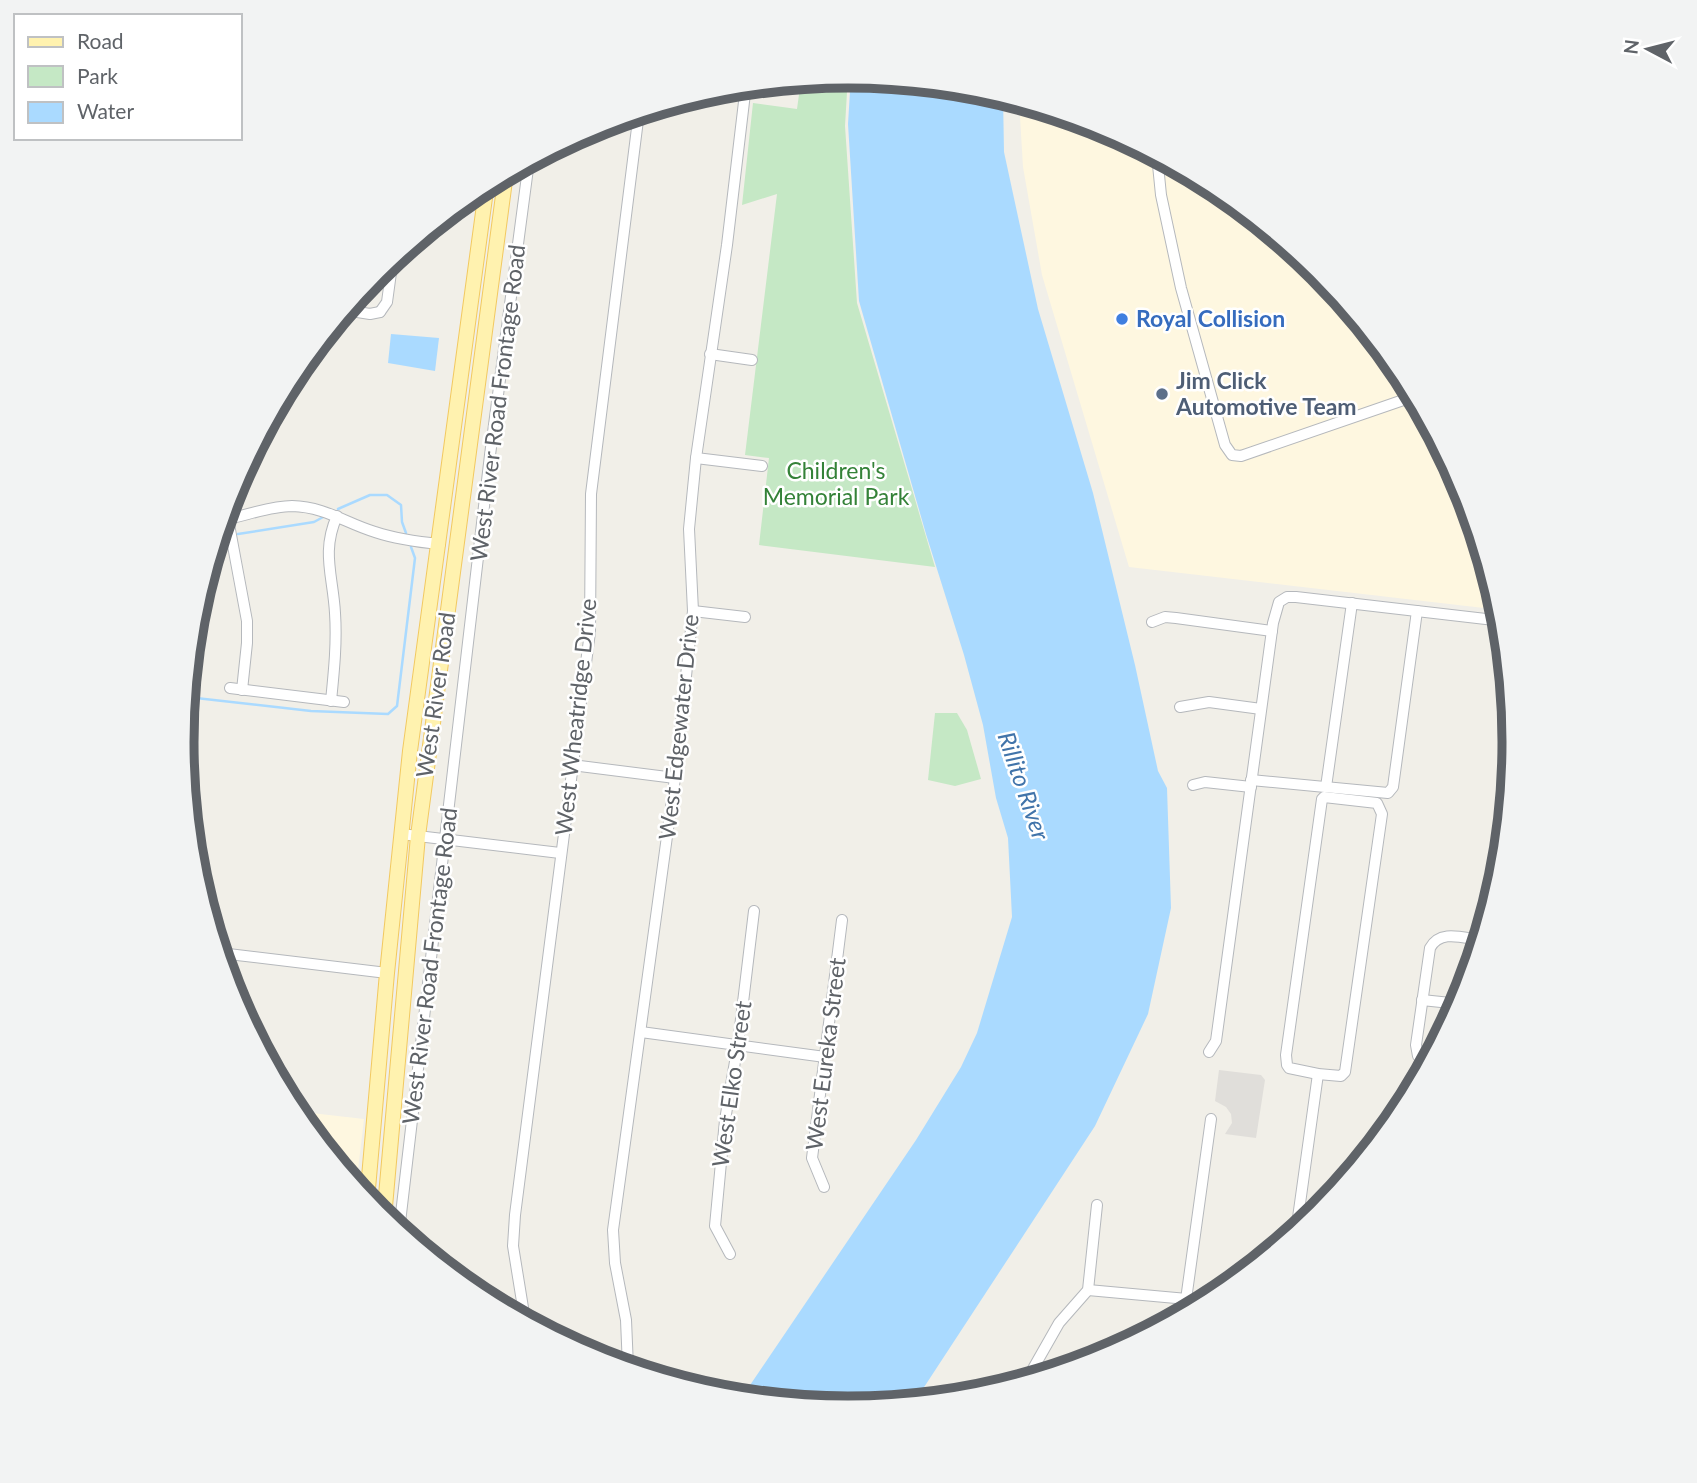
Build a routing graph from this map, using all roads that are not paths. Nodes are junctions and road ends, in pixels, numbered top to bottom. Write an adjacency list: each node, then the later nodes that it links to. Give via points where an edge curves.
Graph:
1 (745, 96): 9 (street, West Edgewater Drive)
2 (638, 122): 31 (street, West Wheatridge Drive, via 591,494 590,632)
3 (1158, 166): 11 (street, via 1182,294 1225,445 1232,455 1241,456)
4 (528, 172): 38 (street, West River Road Frontage Road)
5 (504, 186): 37 (main road, West River Road)
6 (485, 198): 17 (main road, West River Road)
7 (391, 275): 8 (street, via 383,315)
8 (356, 312)
9 (710, 354): 10 (street); 12 (street, West Edgewater Drive)
10 (752, 360)
11 (1405, 399)
12 (696, 458): 13 (street); 19 (street, West Edgewater Drive, via 689,529)
13 (762, 466)
14 (337, 516): 15 (street, via 290,506); 17 (street, via 376,533); 27 (street, via 327,552 336,633)
15 (234, 518)
16 (228, 534): 26 (street, via 247,621)
17 (440, 544): 36 (main road, West River Road)
18 (1352, 603): 20 (street); 24 (street, via 1283,599); 35 (street)
19 (693, 611): 21 (street); 32 (street, West Edgewater Drive)
20 (1417, 611): 22 (street); 35 (street, via 1393,787 1388,793)
21 (746, 617)
22 (1491, 620)
23 (1152, 622): 24 (street, via 1165,617)
24 (1272, 631): 30 (street)
25 (230, 688): 26 (street)
26 (242, 690): 27 (street)
27 (331, 701): 28 (street)
28 (344, 702)
29 (1181, 707): 30 (street, via 1209,702)
30 (1261, 709): 33 (street)
31 (572, 765): 32 (street); 39 (street, West Wheatridge Drive)
32 (675, 778): 47 (street, West Edgewater Drive)
33 (1251, 784): 34 (street); 35 (street); 49 (street, via 1216,1041)
34 (1193, 785)
35 (1326, 788)
36 (401, 834): 37 (street); 44 (main road, West River Road)
37 (418, 836): 38 (street); 56 (main road, West River Road)
38 (445, 838): 39 (street); 59 (street, West River Road Frontage Road)
39 (560, 853): 64 (street, West Wheatridge Drive, via 515,1215 513,1246)
40 (754, 911): 48 (street, West Elko Street)
41 (842, 920): 50 (street, West Eureka Street)
42 (1472, 939): 45 (street, via 1444,935 1434,940)
43 (230, 954): 44 (street)
44 (387, 973): 54 (main road, West River Road)
45 (1422, 1000): 46 (street); 51 (street, via 1416,1045)
46 (1448, 1003)
47 (641, 1032): 48 (street); 65 (street, West Edgewater Drive, via 613,1236)
48 (738, 1044): 50 (street); 60 (street, West Elko Street, via 715,1226)
49 (1209, 1052)
50 (825, 1057): 55 (street, West Eureka Street, via 812,1158)
51 (1421, 1058)
52 (1318, 1074): 52 (street, via 1289,1068 1286,1055 1322,799 1377,803 1382,814 1345,1072 1341,1076); 58 (street)
53 (1211, 1119): 62 (street)
54 (368, 1185)
55 (824, 1187)
56 (385, 1203)
57 (1097, 1205): 61 (street)
58 (1298, 1216)
59 (401, 1218)
60 (730, 1254)
61 (1088, 1290): 62 (street); 66 (street, via 1059,1323)
62 (1187, 1298): 63 (street)
63 (1190, 1298)
64 (523, 1309)
65 (628, 1357)
66 (1031, 1369)

